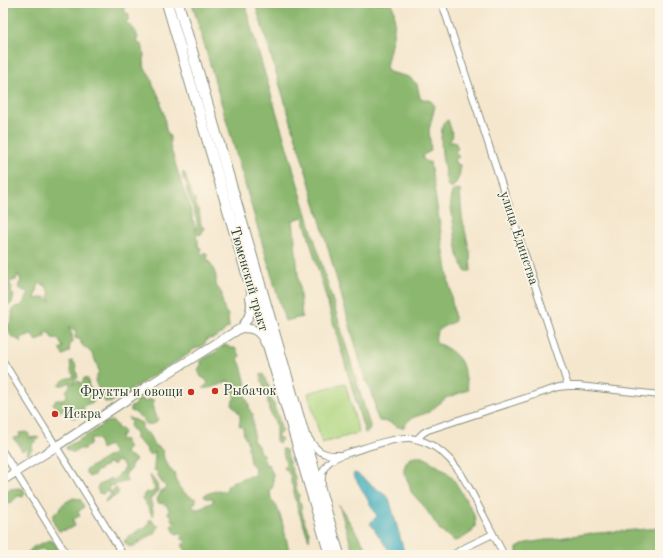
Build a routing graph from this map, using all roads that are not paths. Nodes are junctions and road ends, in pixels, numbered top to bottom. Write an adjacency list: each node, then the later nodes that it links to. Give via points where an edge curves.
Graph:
1 (167, 3): 4 (main road, Тюменский тракт)
2 (178, 3): 10 (main road, Тюменский тракт)
3 (442, 3): 8 (street, улица Единства)
4 (245, 266): 5 (street, via 251,306 250,315); 6 (main road, Тюменский тракт)
5 (241, 328): 6 (street, via 259,333); 12 (street)
6 (271, 355): 21 (main road, Тюменский тракт)
7 (3, 361): 12 (street)
8 (568, 386): 9 (street); 11 (street, via 436,428 423,433)
9 (660, 395)
10 (301, 425): 14 (street, via 319,451 327,455); 17 (main road, Тюменский тракт)
11 (417, 439): 14 (street, via 402,438); 18 (street, via 436,448 457,467)
12 (57, 446): 15 (street); 20 (street)
13 (3, 452): 15 (street)
14 (343, 455): 17 (street, via 329,462 322,472)
15 (16, 472): 16 (street); 19 (street)
16 (3, 480)
17 (324, 504): 22 (main road, Тюменский тракт)
18 (493, 534): 23 (street); 24 (street)
19 (66, 555)
20 (123, 555)
21 (330, 555)
22 (339, 555)
23 (453, 555)
24 (504, 555)

